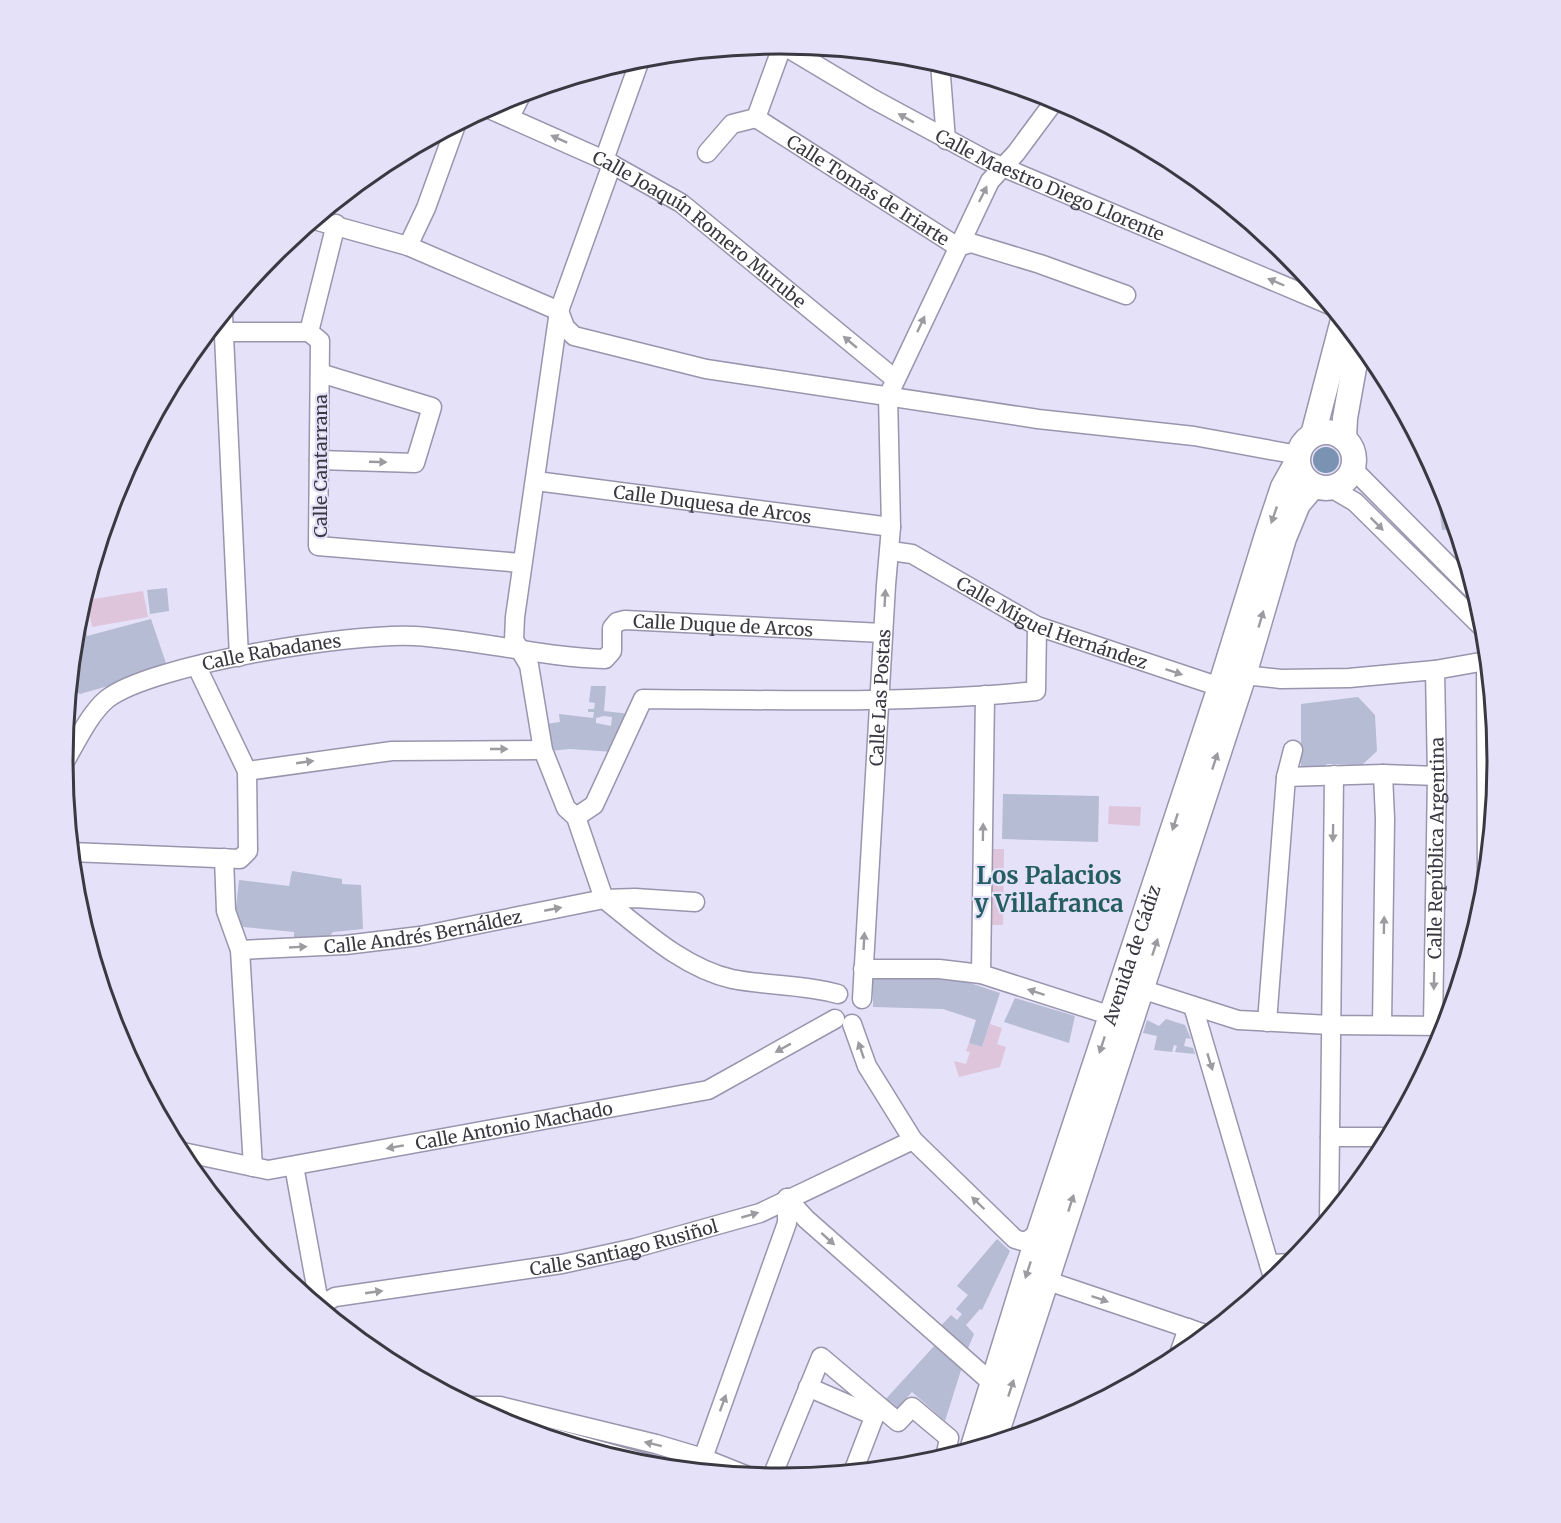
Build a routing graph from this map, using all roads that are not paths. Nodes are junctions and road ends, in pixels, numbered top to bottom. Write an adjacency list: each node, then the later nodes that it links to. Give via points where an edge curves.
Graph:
1 (778, 54): 9 (street)
2 (801, 55): 11 (street, Calle Maestro Diego Llorente, one-way to 2)
3 (637, 69): 13 (street)
4 (941, 73): 11 (street)
5 (516, 106): 8 (street)
6 (1050, 108): 14 (street)
7 (499, 113): 8 (street, Calle Joaquín Romero Murube)
8 (510, 117): 13 (street, Calle Joaquín Romero Murube, one-way to 8)
9 (756, 118): 12 (street, via 732,124); 18 (street, Calle Tomás de Iriarte)
10 (452, 135): 17 (street)
11 (946, 140): 14 (street, Calle Maestro Diego Llorente)
12 (707, 153)
13 (608, 162): 21 (street); 28 (street, Calle Joaquín Romero Murube, one-way to 13, via 692,211)
14 (1002, 166): 18 (street, one-way to 14, via 990,181); 20 (street, Calle Maestro Diego Llorente, one-way to 14)
15 (324, 222): 16 (street)
16 (336, 224): 17 (street); 25 (street)
17 (408, 246): 21 (street)
18 (958, 247): 19 (street, Calle Tomás de Iriarte, via 971,243); 28 (street, one-way to 18)
19 (1126, 294)
20 (1314, 297)
21 (559, 311): 28 (street, via 567,330 578,337 706,369); 34 (street)
22 (226, 323): 25 (street)
23 (224, 325): 44 (street)
24 (1341, 329): 29 (main road)
25 (309, 332): 27 (street, Calle Cantarrana, via 320,341)
26 (1357, 351): 30 (main road)
27 (320, 373): 32 (street, Calle Cantarrana); 32 (street, one-way to 27, via 415,463 432,407)
28 (891, 388): 31 (street, via 1038,419 1194,436); 36 (street, Calle Las Postas)
29 (1313, 435): 30 (main road, via 1329,432); 31 (main road, via 1303,443)
30 (1344, 439): 33 (main road, via 1353,453)
31 (1298, 458): 35 (main road, via 1302,476); 49 (main road, Avenida de Cádiz, one-way to 49, via 1268,532)
32 (319, 460): 38 (street, Calle Cantarrana, via 318,546)
33 (1353, 469): 35 (main road, via 1344,482); 39 (street)
34 (536, 481): 36 (street, Calle Duquesa de Arcos); 38 (street)
35 (1322, 487): 40 (street, one-way to 40, via 1355,502); 48 (main road, Avenida de Cádiz, one-way to 35, via 1290,521 1298,504)
36 (891, 527): 37 (street, Calle Las Postas)
37 (891, 551): 41 (street, Calle Miguel Hernández, via 912,554); 42 (street, Calle Las Postas, one-way to 37)
38 (521, 563): 43 (street, via 514,636)
39 (1465, 582)
40 (1473, 618)
41 (1037, 626): 49 (street, Calle Miguel Hernández, one-way to 49); 50 (street, via 1036,691)
42 (883, 633): 43 (street, Calle Duque de Arcos, via 625,620 612,628 612,651 605,659); 51 (street, Calle Las Postas)
43 (520, 650): 44 (street, Calle Rabadanes, via 432,637 392,636); 53 (street, via 529,665)
44 (239, 657): 46 (street, Calle Rabadanes)
45 (1480, 660): 47 (street)
46 (197, 667): 52 (street, Calle Rabadanes, via 140,681 108,698); 55 (street)
47 (1435, 670): 48 (street, via 1349,678); 58 (street, Calle República Argentina)
48 (1244, 675): 49 (street); 68 (main road, Avenida de Cádiz, one-way to 48)
49 (1220, 687): 72 (main road, Avenida de Cádiz, one-way to 72)
50 (985, 695): 51 (street); 67 (street, one-way to 50)
51 (879, 699): 60 (street, via 643,699 594,805); 66 (street, Calle Las Postas, one-way to 51)
52 (74, 749)
53 (543, 750): 55 (street, one-way to 53, via 392,751); 60 (street, via 566,808)
54 (1293, 750): 59 (street)
55 (247, 771): 62 (street, via 248,850 240,859)
56 (1383, 774): 57 (street); 58 (street); 77 (street, one-way to 56)
57 (1334, 775): 59 (street); 76 (street, one-way to 76)
58 (1437, 776): 73 (street, Calle República Argentina, one-way to 73)
59 (1286, 777): 75 (street)
60 (576, 818): 63 (street)
61 (79, 852): 62 (street)
62 (224, 858): 65 (street, via 228,923)
63 (604, 899): 64 (street, Calle Andrés Bernáldez); 65 (street, Calle Andrés Bernáldez, one-way to 63, via 345,945 420,936); 69 (street, via 662,946 716,973 741,981 808,986)
64 (695, 902)
65 (240, 950): 84 (street)
66 (863, 969): 67 (street, via 939,969); 70 (street, Calle Las Postas)
67 (981, 974): 72 (street, one-way to 67)
68 (1141, 989): 71 (street); 89 (main road, Avenida de Cádiz, one-way to 68)
69 (838, 994): 70 (street, via 851,991); 74 (street, via 830,1006)
70 (862, 999): 74 (street, via 863,1016)
71 (1193, 1006): 75 (street, via 1238,1020); 88 (street, one-way to 88)
72 (1112, 1016): 87 (main road, Avenida de Cádiz, one-way to 87)
73 (1440, 1016)
74 (843, 1022): 81 (street, one-way to 74); 83 (street, Calle Antonio Machado, one-way to 83, via 708,1090)
75 (1267, 1022): 76 (street)
76 (1330, 1025): 77 (street); 79 (street)
77 (1382, 1025): 78 (street)
78 (1436, 1026)
79 (1330, 1137): 80 (street); 86 (street)
80 (1380, 1137)
81 (913, 1140): 85 (street, Calle Santiago Rusiñol); 87 (street, one-way to 81, via 1025,1242 1015,1239)
82 (191, 1154): 84 (street, Calle Antonio Machado)
83 (294, 1166): 84 (street, Calle Antonio Machado, via 268,1170); 90 (street)
84 (253, 1167)
85 (787, 1197): 91 (street, Calle Santiago Rusiñol, one-way to 85, via 562,1264 635,1248 760,1213); 95 (street, one-way to 95, via 806,1219); 102 (street, one-way to 85, via 787,1223)
86 (1329, 1207)
87 (1040, 1233): 95 (main road, Avenida de Cádiz, one-way to 95)
88 (1272, 1271)
89 (1045, 1280): 92 (street, one-way to 92); 99 (main road, Avenida de Cádiz, one-way to 89)
90 (318, 1296)
91 (325, 1303)
92 (1188, 1328): 93 (street); 94 (street)
93 (1199, 1332)
94 (1183, 1344)
95 (992, 1383): 100 (main road, Avenida de Cádiz)
96 (808, 1387): 98 (street); 98 (street, via 821,1357); 105 (street)
97 (493, 1407): 102 (street, one-way to 97)
98 (877, 1411): 101 (street, via 898,1422 912,1407 949,1438); 103 (street)
99 (996, 1435)
100 (974, 1442)
101 (947, 1449)
102 (703, 1458): 104 (street)
103 (856, 1464)
104 (723, 1466)
105 (775, 1469)

